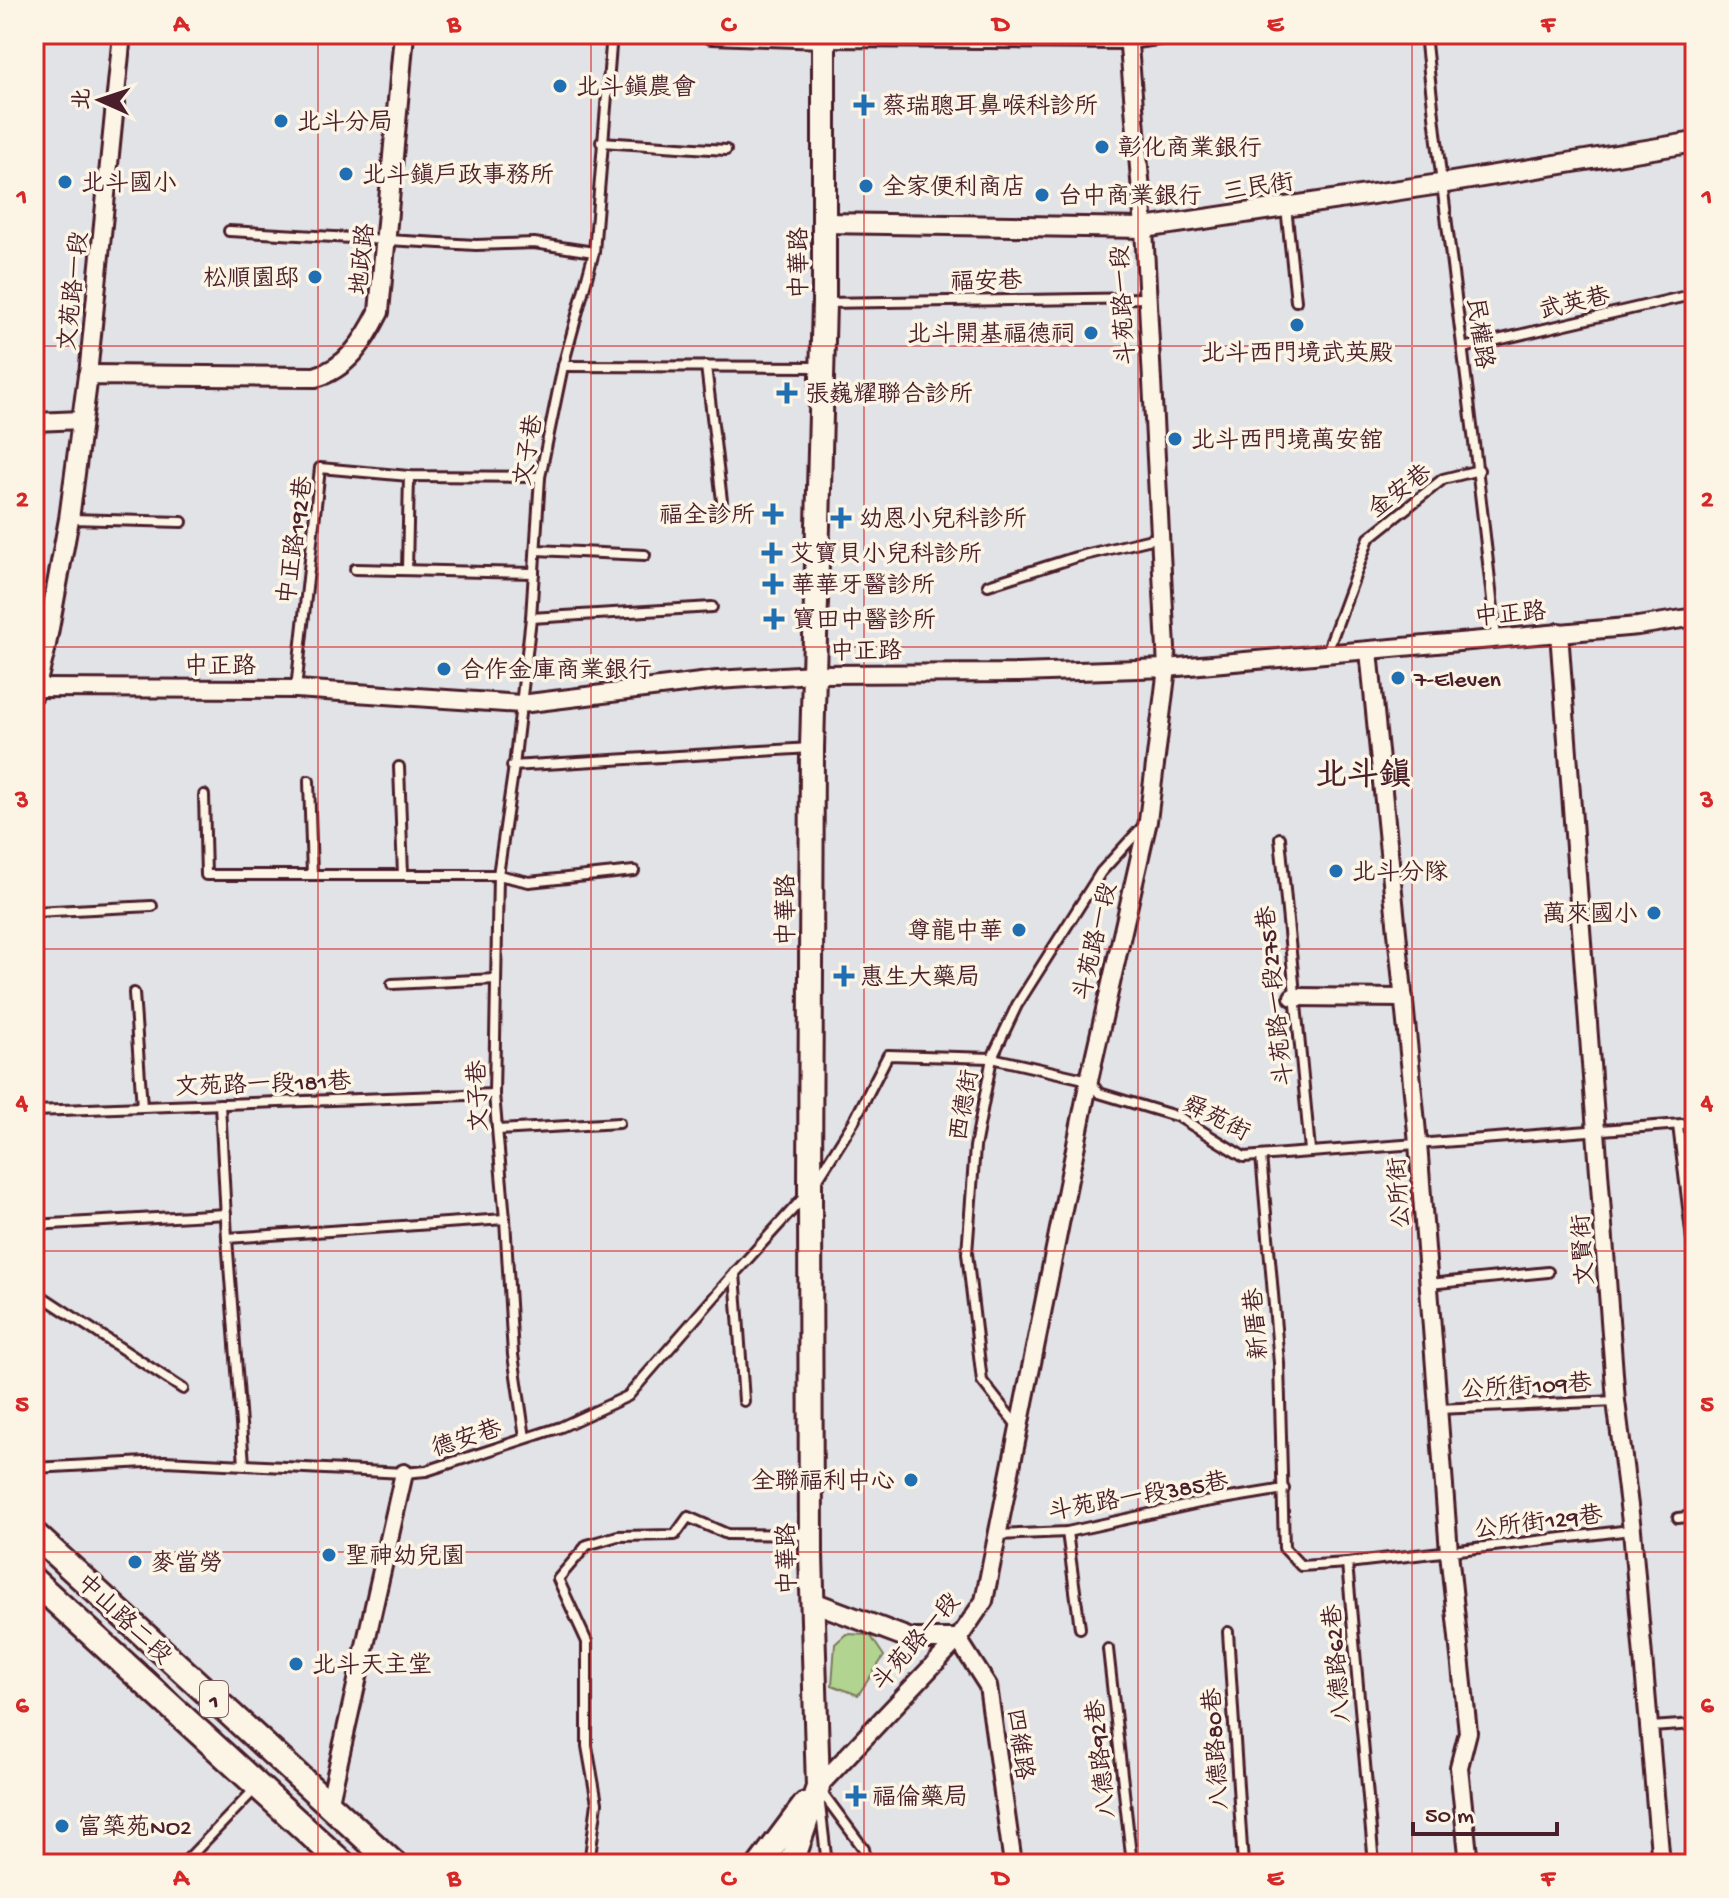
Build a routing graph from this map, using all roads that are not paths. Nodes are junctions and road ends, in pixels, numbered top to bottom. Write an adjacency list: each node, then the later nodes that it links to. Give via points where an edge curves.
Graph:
1 (122, 34): 27 (street, 文苑路一段)
2 (404, 34): 17 (street, 地政路)
3 (612, 34): 9 (lane, 文子巷)
4 (712, 34): 7 (street)
5 (1172, 34): 8 (street)
6 (1425, 34): 12 (lane, 民權路)
7 (824, 36): 8 (street); 14 (main road, 中華路)
8 (1128, 37): 15 (street, 斗苑路一段)
9 (601, 142): 11 (lane); 18 (lane, 文子巷)
10 (1695, 142): 12 (street, 三民街)
11 (726, 150)
12 (1440, 184): 13 (street, 三民街); 23 (lane, 民權路)
13 (1286, 206): 15 (street, 三民街); 21 (lane)
14 (824, 223): 15 (street, 三民街); 22 (main road, 中華路)
15 (1144, 228): 20 (street, 斗苑路一段)
16 (229, 231): 17 (lane)
17 (387, 239): 18 (lane, via 534,243); 27 (street, 地政路, via 379,312 354,352 332,373)
18 (594, 252): 24 (lane, 文子巷)
19 (1695, 294): 23 (lane, 武英巷)
20 (1147, 298): 22 (lane, 福安巷); 36 (street, 斗苑路一段)
21 (1296, 301)
22 (824, 303): 26 (main road, 中華路)
23 (1463, 348): 30 (lane, 民權路)
24 (563, 366): 25 (lane); 32 (lane, 文子巷)
25 (706, 366): 26 (lane); 33 (lane)
26 (822, 367): 51 (main road, 中華路)
27 (88, 375): 28 (street, 文苑路一段)
28 (82, 420): 29 (street); 34 (street, 文苑路一段)
29 (34, 422)
30 (1479, 470): 47 (lane, 民權路); 49 (lane, 金安巷, via 1443,479 1369,538)
31 (409, 476): 32 (lane, 中正路192巷); 40 (lane); 52 (lane, 中正路192巷, via 320,468)
32 (540, 477): 37 (lane, 文子巷)
33 (722, 501)
34 (69, 519): 35 (lane); 53 (street, 文苑路一段)
35 (182, 522)
36 (1160, 537): 42 (lane); 50 (street, 斗苑路一段)
37 (536, 550): 38 (lane); 41 (lane, 文子巷)
38 (645, 555)
39 (355, 569): 40 (lane)
40 (407, 570): 41 (lane)
41 (534, 573): 45 (lane, 文子巷)
42 (988, 585)
43 (712, 607): 45 (lane)
44 (1695, 617): 46 (street, 中正路)
45 (531, 618): 54 (lane, 文子巷)
46 (1559, 632): 47 (street, 中正路); 83 (street, 文賢街)
47 (1496, 638): 48 (street, 中正路)
48 (1369, 651): 49 (street, 中正路); 72 (street, 公所街)
49 (1327, 652): 50 (street, 中正路)
50 (1167, 668): 51 (street, 中正路); 60 (street, 斗苑路一段)
51 (814, 674): 54 (street, 中正路); 55 (main road, 中華路)
52 (296, 689): 53 (street, 中正路); 54 (street, 中正路)
53 (36, 691)
54 (521, 704): 56 (lane, 文子巷)
55 (812, 748): 56 (lane); 87 (main road, 中華路)
56 (513, 766): 65 (lane, 文子巷)
57 (399, 767): 64 (lane)
58 (309, 781): 63 (lane)
59 (204, 795): 63 (lane, via 206,875)
60 (1148, 821): 73 (lane, 西德街, via 1101,872 1017,1005); 74 (street, 斗苑路一段)
61 (1280, 838): 71 (lane, 斗苑路一段275巷)
62 (634, 871): 65 (lane, via 529,882)
63 (312, 875): 64 (lane)
64 (403, 875): 65 (lane)
65 (498, 875): 68 (lane, 文子巷)
66 (152, 906): 67 (lane)
67 (34, 912)
68 (496, 979): 69 (lane); 75 (lane, 文子巷)
69 (392, 984)
70 (134, 993): 77 (lane)
71 (1293, 997): 72 (street); 85 (lane, 斗苑路一段275巷)
72 (1404, 998): 84 (street, 公所街)
73 (992, 1058): 74 (lane, 舜苑街); 87 (lane, 舜苑街, via 888,1055); 101 (lane, 西德街, via 975,1147 967,1253 982,1381)
74 (1089, 1080): 86 (lane, 舜苑街, via 1099,1093 1179,1117 1244,1157); 101 (street, 斗苑路一段)
75 (494, 1094): 76 (lane, 文苑路一段181巷); 82 (lane, 文子巷)
76 (220, 1104): 77 (lane, 文苑路一段181巷); 88 (lane)
77 (142, 1107): 78 (lane, 文苑路一段181巷)
78 (34, 1111)
79 (619, 1123): 82 (lane)
80 (1695, 1123): 81 (lane, 舜苑街)
81 (1678, 1125): 83 (lane, 舜苑街); 92 (lane)
82 (498, 1130): 89 (lane, 文子巷)
83 (1598, 1130): 84 (lane, 舜苑街); 99 (street, 文賢街)
84 (1418, 1143): 85 (lane, 舜苑街); 95 (street, 公所街)
85 (1310, 1150): 86 (lane, 舜苑街)
86 (1261, 1156): 106 (lane, 新厝巷)
87 (810, 1191): 94 (lane, 德安巷); 112 (main road, 中華路)
88 (226, 1214): 90 (lane); 91 (lane)
89 (505, 1219): 91 (lane); 102 (lane, 文子巷, via 513,1355)
90 (34, 1225)
91 (227, 1238): 103 (lane)
92 (1695, 1265)
93 (1548, 1272): 95 (lane)
94 (735, 1273): 98 (lane); 102 (lane, 德安巷, via 628,1396)
95 (1429, 1284): 100 (street, 公所街)
96 (34, 1291): 97 (lane)
97 (183, 1389)
98 (744, 1401)
99 (1616, 1401): 100 (lane, 公所街109巷); 109 (street, 文賢街)
100 (1438, 1409): 114 (street, 公所街)
101 (1020, 1429): 113 (street, 斗苑路一段)
102 (525, 1438): 105 (lane, 德安巷, via 426,1471)
103 (244, 1464): 104 (lane, 德安巷, via 165,1461); 105 (lane, 德安巷)
104 (34, 1468)
105 (404, 1473): 126 (street)
106 (1284, 1489): 110 (lane, 斗苑路一段385巷); 115 (lane, 新厝巷, via 1284,1548 1301,1566)
107 (1695, 1516): 108 (lane)
108 (1678, 1518)
109 (1632, 1530): 114 (lane, 公所街129巷); 123 (street, 文賢街)
110 (1067, 1532): 113 (lane, 斗苑路一段385巷); 118 (lane)
111 (34, 1534): 126 (main road, 中山路二段 / 1)
112 (811, 1535): 117 (main road, 中華路); 130 (lane, via 727,1534 688,1517 675,1535 618,1536 587,1545 558,1579 587,1642 587,1746 597,1803)
113 (998, 1535): 120 (street, 斗苑路一段, via 984,1601)
114 (1449, 1552): 115 (lane); 139 (street, 公所街, via 1468,1732 1459,1767)
115 (1347, 1563): 138 (lane, 八德路62巷)
116 (34, 1581): 124 (main road, 中山路二段 / 1)
117 (813, 1602): 120 (street, via 911,1639); 125 (main road, 中華路)
118 (1080, 1628)
119 (1228, 1632): 137 (lane, 八德路80巷)
120 (958, 1639): 125 (street, 斗苑路一段); 135 (street, 四維路, via 988,1686)
121 (1108, 1649): 136 (lane, 八德路92巷)
122 (1695, 1724): 123 (lane)
123 (1651, 1727): 140 (street, 文賢街)
124 (258, 1786): 127 (lane); 128 (main road, 中山路二段 / 1)
125 (818, 1787): 131 (main road, 斗苑路一段); 132 (main road, 斗苑路一段); 133 (lane); 134 (lane, via 864,1849)
126 (329, 1805): 129 (main road, 中山路二段 / 1)
127 (183, 1864)
128 (343, 1864)
129 (394, 1864)
130 (589, 1864)
131 (760, 1864)
132 (788, 1864)
133 (827, 1864)
134 (867, 1864)
135 (1013, 1864)
136 (1132, 1864)
137 (1243, 1864)
138 (1374, 1864)
139 (1469, 1864)
140 (1661, 1864)

